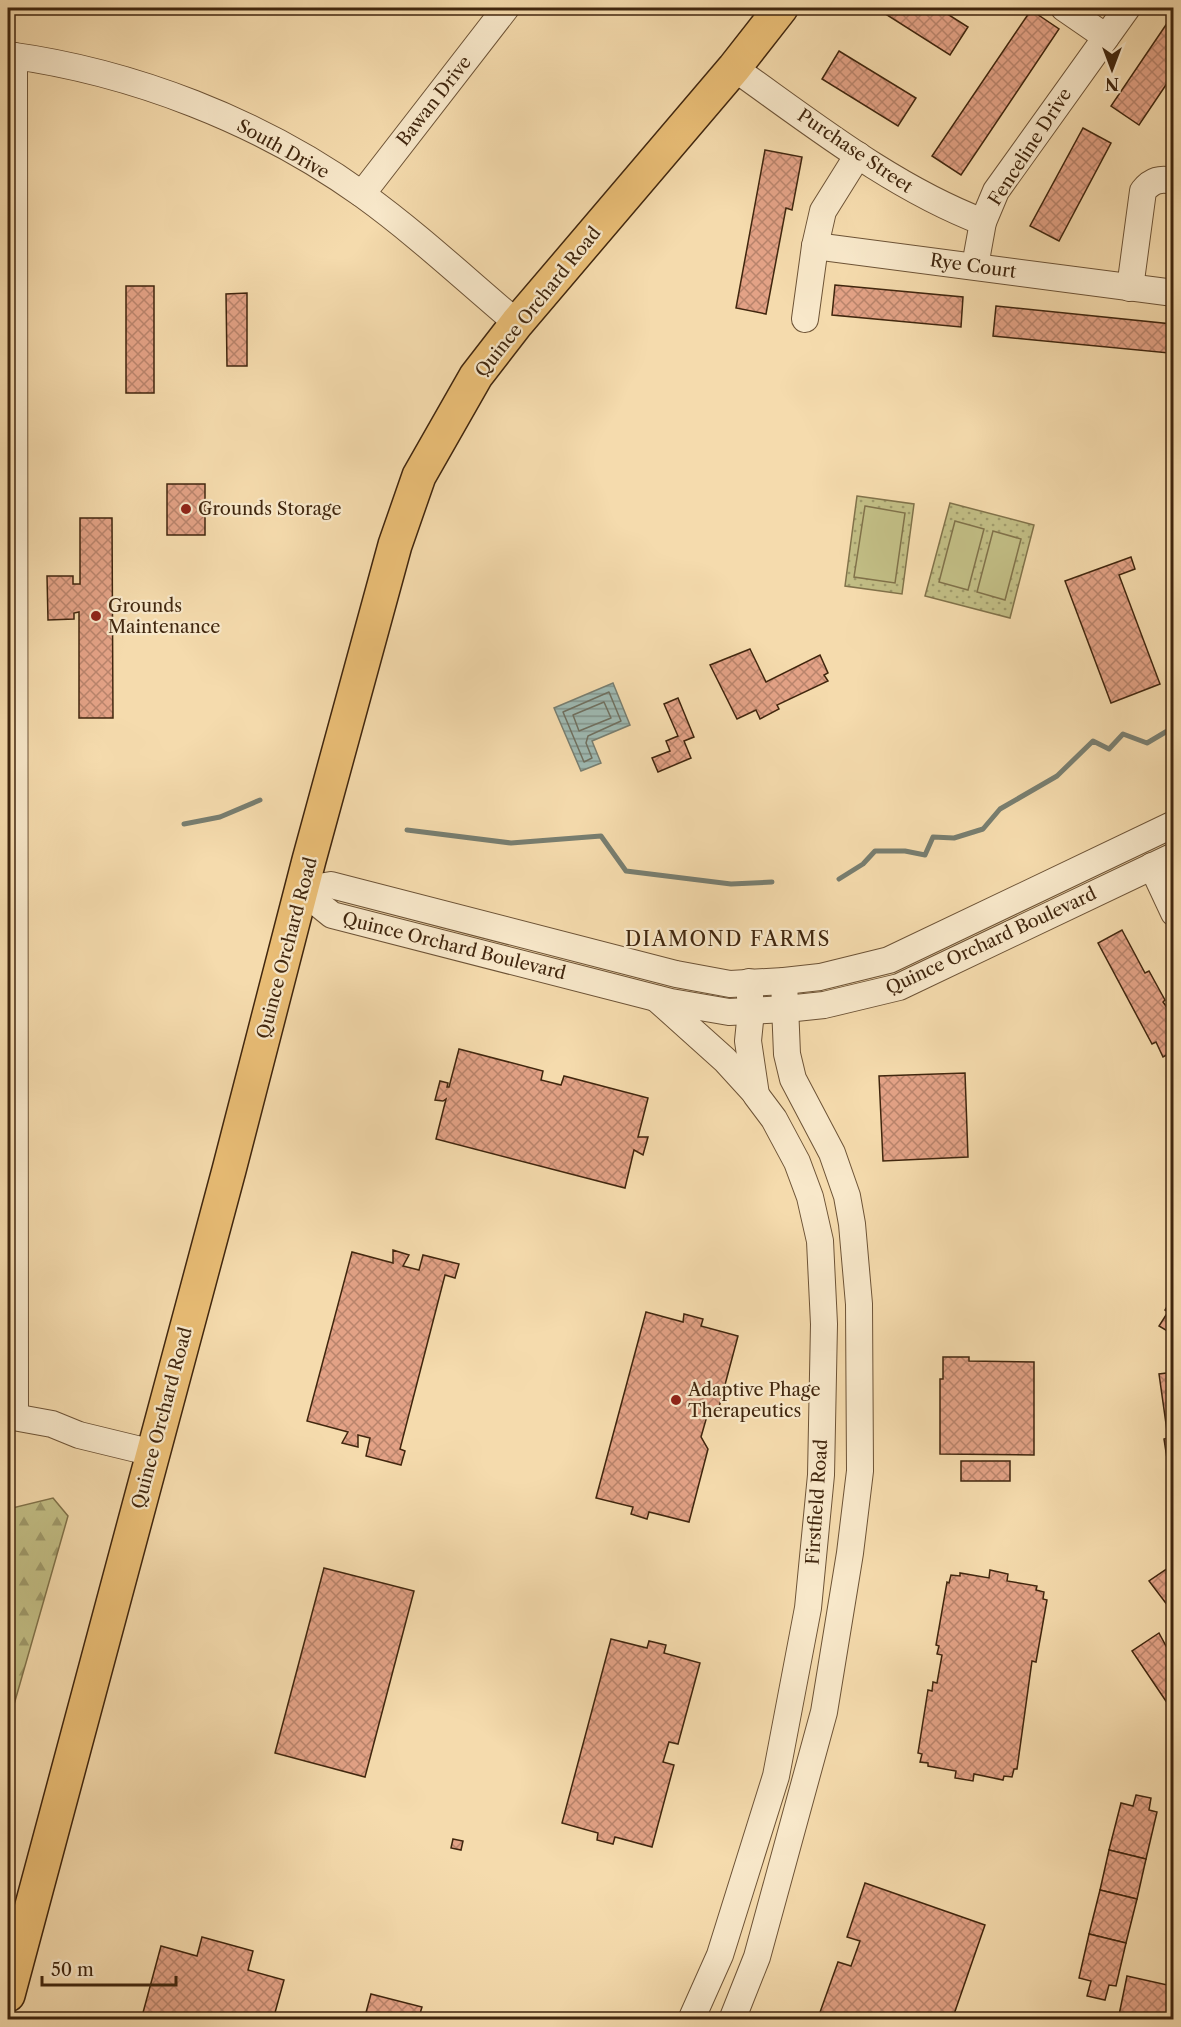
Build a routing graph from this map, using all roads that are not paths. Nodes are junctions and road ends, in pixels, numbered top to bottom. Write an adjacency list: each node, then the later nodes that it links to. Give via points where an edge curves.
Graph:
1 (506, 8): 10 (street, Bawan Drive)
2 (781, 8): 7 (main road, Quince Orchard Road)
3 (1064, 8): 5 (street)
4 (1127, 8): 5 (street, Fenceline Drive)
5 (1106, 37): 11 (street, Fenceline Drive, via 1020,154 996,191)
6 (11, 55): 10 (street, South Drive, via 113,77 177,98 240,124); 18 (street)
7 (734, 68): 8 (street, Purchase Street); 17 (main road, Quince Orchard Road)
8 (858, 155): 11 (street, Purchase Street, via 920,194); 12 (street, via 823,211)
9 (1173, 181): 14 (street, via 1164,178 1151,182 1143,191)
10 (362, 195): 17 (street, South Drive)
11 (983, 222): 13 (street, Fenceline Drive)
12 (815, 246): 13 (street, Rye Court); 16 (street)
13 (975, 266): 14 (street, Rye Court)
14 (1130, 288): 15 (street, Rye Court)
15 (1173, 293)
16 (805, 319)
17 (517, 323): 21 (main road, Quince Orchard Road, via 476,376 419,476 395,545)
18 (11, 429): 29 (street)
19 (1173, 824): 23 (street, Quince Orchard Boulevard, via 889,960 820,977)
20 (1163, 861): 22 (street); 26 (street, Quince Orchard Boulevard, via 898,987 824,1005)
21 (301, 890): 24 (street, Quince Orchard Boulevard, via 331,885 676,974 730,984); 25 (street, Quince Orchard Boulevard, via 332,915); 31 (main road, Quince Orchard Road)
22 (1173, 913)
23 (784, 981): 24 (street, Quince Orchard Boulevard); 26 (street, Firstfield Road)
24 (749, 982): 27 (street, Firstfield Road)
25 (657, 999): 27 (street, Quince Orchard Boulevard, via 729,1012); 28 (street, via 719,1053)
26 (784, 1009): 27 (street, Quince Orchard Boulevard); 34 (street, Firstfield Road, via 786,1054 793,1079 832,1153 852,1224 859,1304 860,1471 824,1712 757,1957)
27 (751, 1011): 28 (street, Firstfield Road, via 748,1041)
28 (756, 1095): 33 (street, Firstfield Road, via 797,1162 820,1241 824,1324 817,1534 808,1608 776,1776 720,1955)
29 (11, 1119): 30 (street)
30 (11, 1416): 31 (street)
31 (153, 1454): 32 (main road, Quince Orchard Road)
32 (8, 1995)
33 (691, 2019)
34 (732, 2019)

